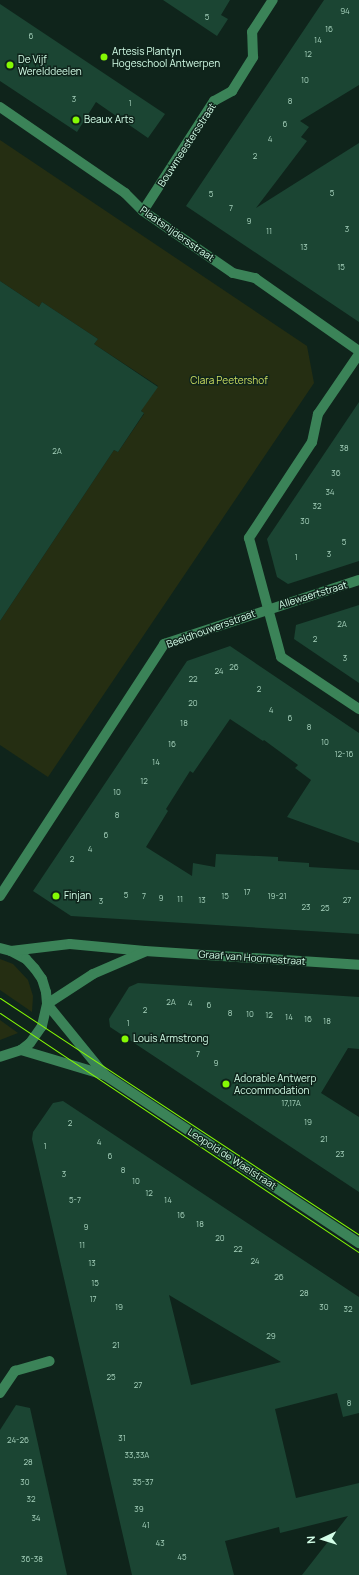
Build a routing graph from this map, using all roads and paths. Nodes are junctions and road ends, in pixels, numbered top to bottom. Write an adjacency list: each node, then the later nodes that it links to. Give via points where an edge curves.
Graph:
1 (273, 0): 3 (street, Bouwmeestersstraat, via 252,32 253,57 232,91 214,101)
2 (0, 107): 3 (street, Plaatsnijdersstraat, via 125,193)
3 (143, 211): 4 (street, Plaatsnijdersstraat, via 233,273 255,278)
4 (359, 352): 6 (street, Beeldhouwersstraat, via 318,414 312,442 249,538)
5 (359, 580): 6 (street, Allewaertstraat)
6 (268, 609): 7 (street, via 281,657); 8 (street, Beeldhouwersstraat, via 164,644)
7 (359, 709)
8 (0, 896)
9 (0, 948): 10 (street)
10 (11, 951): 11 (street, Graaf van Hoornestraat, via 70,944); 13 (street, via 26,959 35,968 42,979)
11 (145, 951): 12 (street, Graaf van Hoornestraat); 13 (street, Graaf van Hoornestraat, via 93,974)
12 (359, 965)
13 (47, 1004): 14 (street, via 42,1026 30,1043); 16 (street, Leopold de Waelstraat)
14 (21, 1050): 15 (street); 16 (street, Leopold de Waelstraat)
15 (0, 1057)
16 (104, 1075): 17 (street, Leopold de Waelstraat)
17 (359, 1243)
18 (50, 1361): 19 (street, via 15,1371)
19 (0, 1393)

